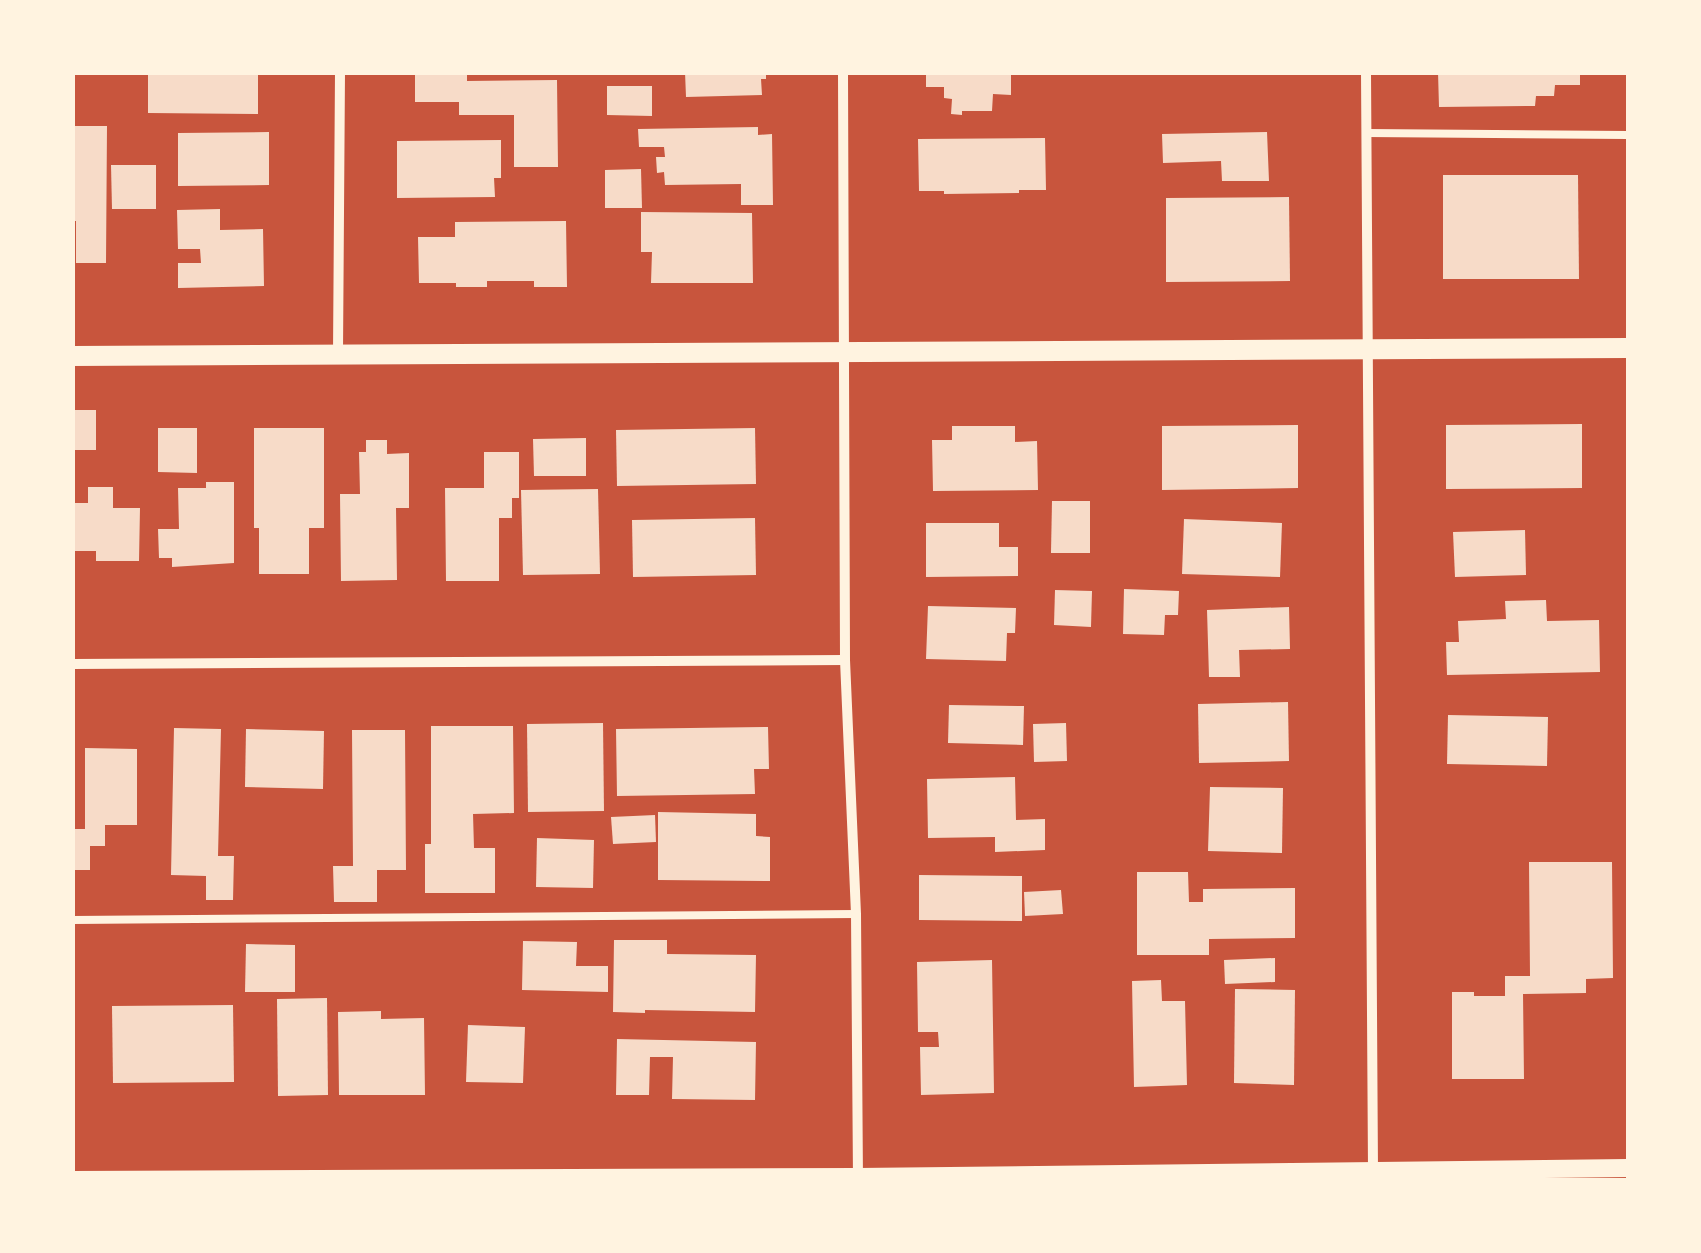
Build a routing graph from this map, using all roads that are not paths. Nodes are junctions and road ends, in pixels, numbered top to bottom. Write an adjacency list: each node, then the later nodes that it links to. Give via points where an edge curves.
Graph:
1 (340, 72): 8 (street)
2 (843, 72): 9 (street)
3 (1366, 72): 4 (street)
4 (1366, 133): 5 (lane); 7 (street)
5 (1628, 135)
6 (1628, 348): 7 (main road)
7 (1367, 350): 9 (main road); 16 (street)
8 (338, 353): 9 (main road); 10 (main road)
9 (844, 354): 11 (street)
10 (72, 356)
11 (845, 660): 12 (street); 13 (street)
12 (72, 664)
13 (856, 914): 14 (lane); 17 (street)
14 (72, 920)
15 (1628, 1168): 16 (street)
16 (1373, 1170): 17 (street)
17 (858, 1179): 18 (street)
18 (72, 1180)

